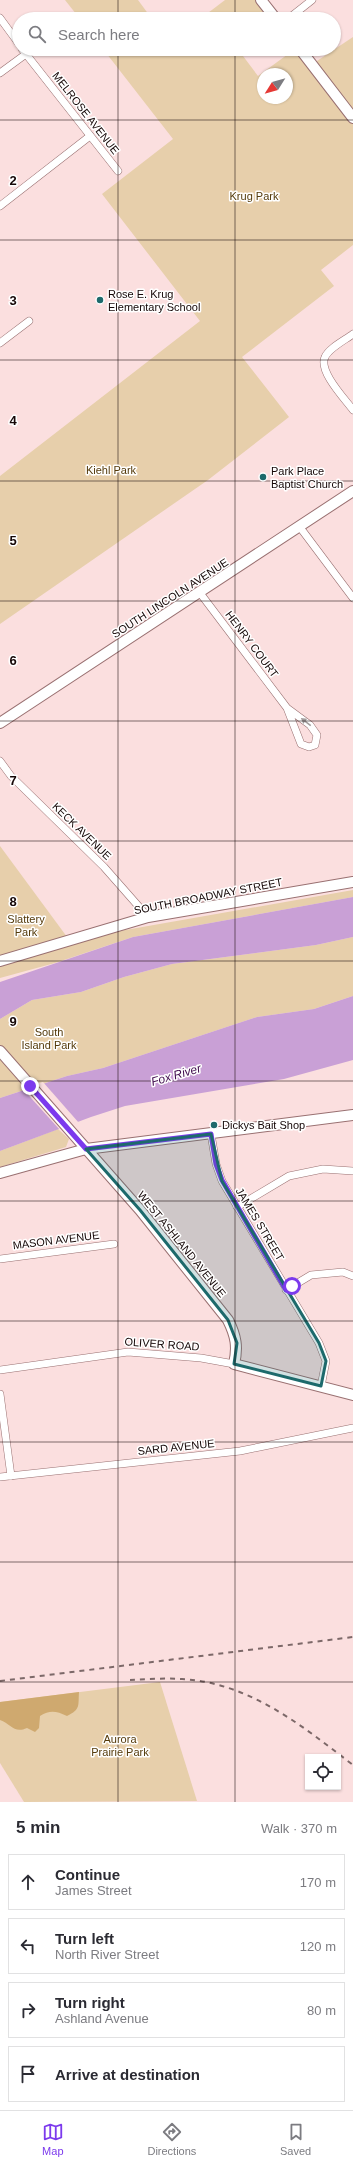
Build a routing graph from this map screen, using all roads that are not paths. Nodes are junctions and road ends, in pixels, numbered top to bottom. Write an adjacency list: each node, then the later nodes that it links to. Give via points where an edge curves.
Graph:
1 (261, 0): 3 (street)
2 (312, 0): 4 (street)
3 (270, 12)
4 (297, 12)
5 (0, 18): 6 (street)
6 (12, 34)
7 (19, 56): 10 (street)
8 (28, 56): 12 (street, MELROSE AVENUE)
9 (305, 56): 11 (street)
10 (0, 73)
11 (353, 118)
12 (90, 136): 13 (street, MELROSE AVENUE); 14 (street)
13 (118, 171)
14 (0, 206)
15 (29, 321): 17 (street)
16 (353, 334): 18 (street, via 332,350 325,357 324,363 329,378)
17 (0, 343)
18 (353, 410)
19 (353, 491): 20 (street, SOUTH LINCOLN AVENUE)
20 (299, 526): 21 (street, SOUTH LINCOLN AVENUE); 22 (street)
21 (200, 593): 23 (street, HENRY COURT); 24 (street, SOUTH LINCOLN AVENUE)
22 (353, 598)
23 (287, 708): 23 (street, HENRY COURT, one-way to 23, via 301,744 309,747 315,745 317,735 313,728)
24 (0, 724)
25 (0, 761): 27 (street, KECK AVENUE, via 11,776 104,867)
26 (353, 882): 27 (street, SOUTH BROADWAY STREET)
27 (148, 917): 28 (street, SOUTH BROADWAY STREET)
28 (0, 961)
29 (0, 1051): 32 (street, WEST ASHLAND AVENUE)
30 (353, 1115): 31 (street)
31 (211, 1134): 32 (street); 35 (street, JAMES STREET, via 218,1172)
32 (86, 1149): 34 (street); 40 (street, WEST ASHLAND AVENUE, via 140,1210 228,1320 237,1343)
33 (353, 1171): 35 (street, via 323,1169 289,1176)
34 (0, 1173)
35 (237, 1207): 39 (street, JAMES STREET)
36 (114, 1244): 37 (street, MASON AVENUE)
37 (0, 1259)
38 (353, 1276): 39 (street, via 343,1272 311,1275)
39 (286, 1290): 42 (street, JAMES STREET, via 319,1343 326,1361)
40 (234, 1364): 41 (street, OLIVER ROAD, via 201,1358 128,1352); 42 (street, OLIVER ROAD)
41 (0, 1370)
42 (321, 1386): 44 (street, OLIVER ROAD)
43 (0, 1394): 46 (street)
44 (353, 1395)
45 (353, 1428): 46 (street, SARD AVENUE, via 240,1451)
46 (10, 1476): 47 (street, SARD AVENUE)
47 (0, 1477)

